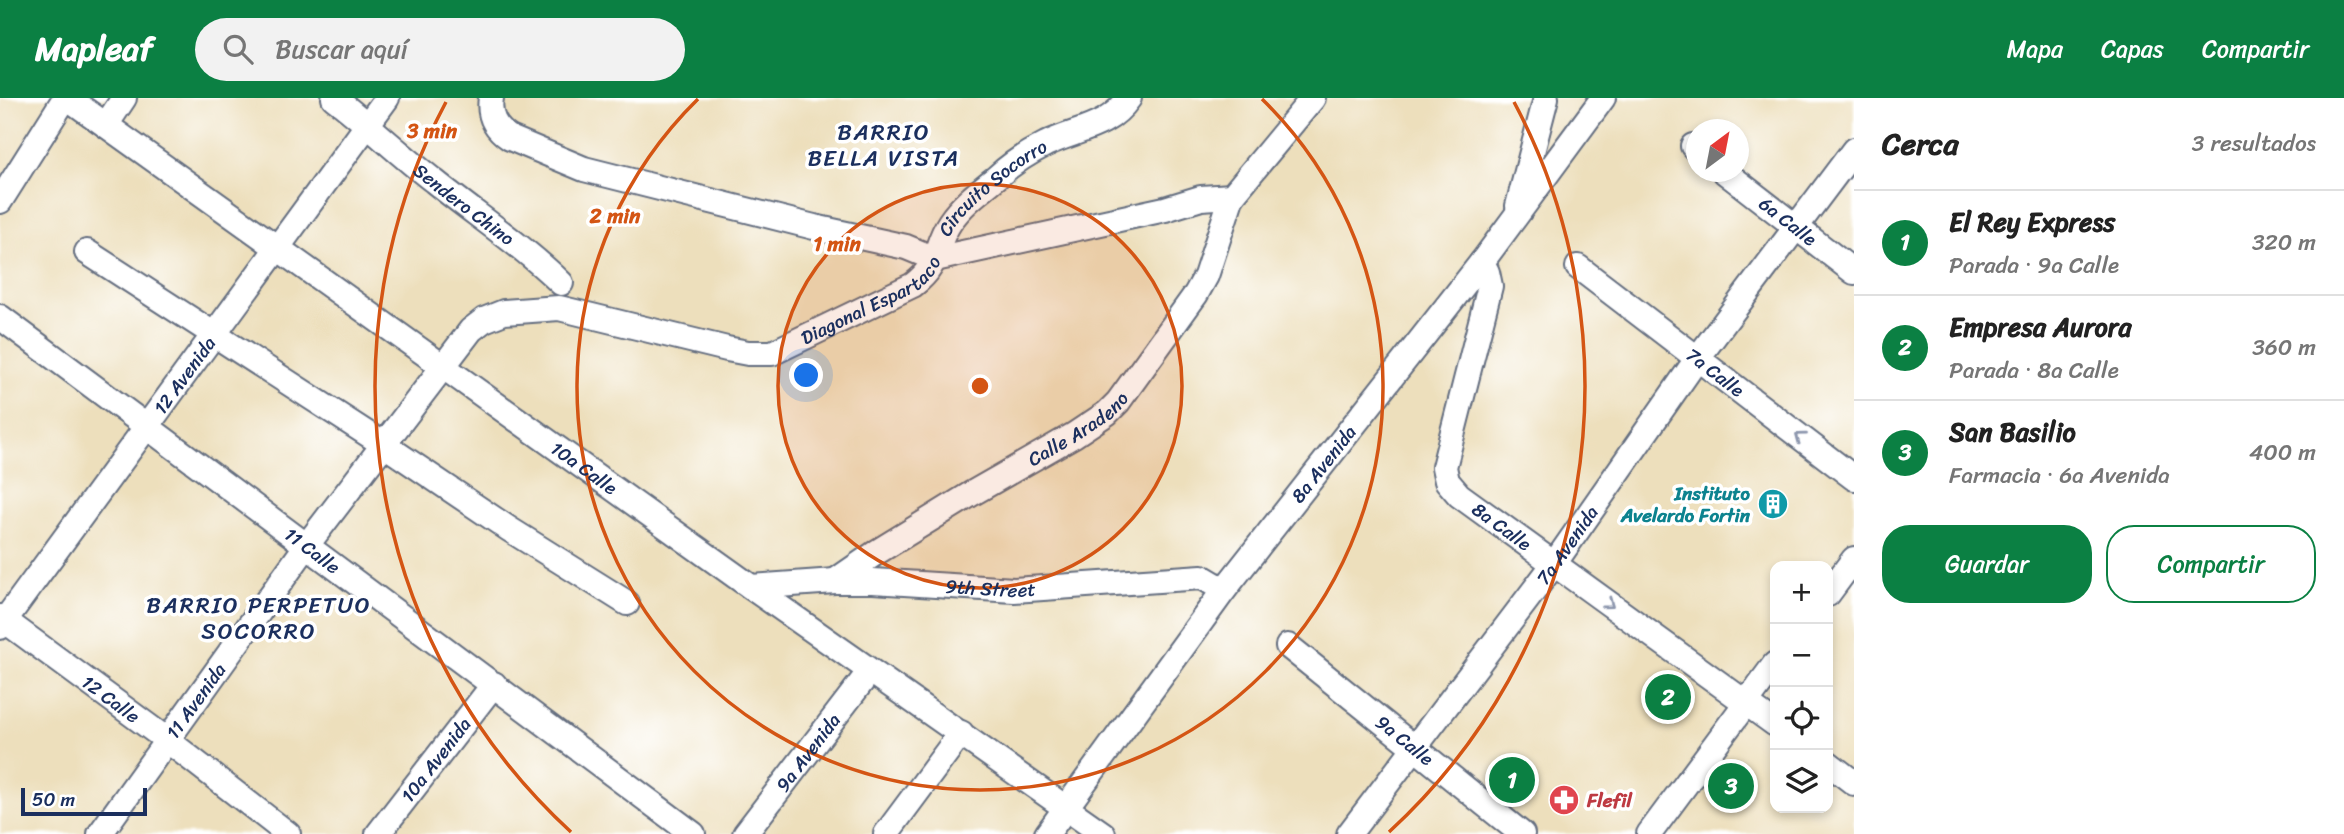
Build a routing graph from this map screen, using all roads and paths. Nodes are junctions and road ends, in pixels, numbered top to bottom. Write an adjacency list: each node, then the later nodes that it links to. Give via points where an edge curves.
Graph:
1 (67, 98): 11 (street, 10a Calle); 15 (street)
2 (124, 98): 11 (street)
3 (334, 98): 10 (street, Sendero Chino)
4 (387, 98): 10 (street, 12 Avenida)
5 (491, 98): 20 (street, Circuito Socorro, via 490,111 501,132 584,169 906,247)
6 (1129, 98): 20 (street, Circuito Socorro, via 1112,118 1046,144 998,176 959,210 942,236)
7 (1313, 98): 14 (street)
8 (1546, 98): 16 (street)
9 (1603, 98): 16 (street, 8a Avenida)
10 (368, 124): 18 (street, 12 Avenida); 24 (street, Sendero Chino, via 395,151)
11 (106, 125): 18 (street, 10a Calle)
12 (1854, 150): 17 (street, 7a Avenida)
13 (1738, 182): 17 (street, 6a Calle)
14 (1232, 196): 20 (street, Diagonal Espartaco, via 1200,198); 35 (street, Calle Aradeno, via 1196,294 1112,408)
15 (0, 201)
16 (1515, 217): 21 (street, 8a Avenida)
17 (1795, 228): 23 (street, 6a Calle); 27 (street, 7a Avenida)
18 (278, 248): 26 (street, 12 Avenida); 28 (street, 10a Calle)
19 (87, 252): 26 (street)
20 (935, 259): 28 (street, Diagonal Espartaco, via 927,275 913,285 772,353 727,349 559,308 523,309 484,320)
21 (1482, 261): 34 (street, 8a Calle, via 1490,286 1444,467 1447,481 1459,495); 38 (street, 8a Avenida)
22 (1578, 268): 27 (street, 7a Calle)
23 (1854, 272)
24 (561, 283)
25 (0, 317): 29 (street, 11 Calle)
26 (216, 334): 29 (street, 12 Avenida); 30 (street)
27 (1697, 359): 31 (street, 7a Calle, one-way to 27); 34 (street, 7a Avenida)
28 (443, 366): 30 (street, 11 Avenida); 36 (street, 10a Calle)
29 (147, 427): 32 (street, 11 Calle); 40 (street, 12 Avenida)
30 (383, 444): 32 (street, 11 Avenida); 39 (street)
31 (1854, 478)
32 (307, 545): 44 (street, 11 Calle); 48 (street, 11 Avenida)
33 (1854, 559): 37 (street)
34 (1554, 564): 45 (street, 8a Calle, one-way to 45); 49 (street, 7a Avenida)
35 (835, 581): 36 (street, 9th Street); 38 (street, 9th Street, via 1014,590 1202,577)
36 (751, 587): 42 (street, 10a Calle)
37 (1833, 587)
38 (1224, 590): 52 (street, 8a Avenida)
39 (627, 603)
40 (2, 622): 48 (street, 12 Calle)
41 (1288, 646): 49 (street, 9a Calle)
42 (870, 671): 47 (street, 10a Calle); 57 (street, 9a Avenida)
43 (1770, 671): 45 (street)
44 (494, 684): 55 (street, 10a Avenida); 56 (street, 11 Calle)
45 (1746, 703): 46 (street, 8a Calle); 63 (street)
46 (1770, 720)
47 (961, 733): 52 (street, 10a Calle); 58 (street)
48 (166, 740): 53 (street, 11 Avenida); 54 (street, 12 Calle)
49 (1414, 746): 61 (street, 7a Avenida); 62 (street, 9a Calle)
50 (1833, 767): 51 (street)
51 (1854, 783)
52 (1067, 807): 59 (street, 8a Avenida); 60 (street, 10a Calle)
53 (100, 834)
54 (288, 834)
55 (378, 834)
56 (694, 834)
57 (745, 834)
58 (886, 834)
59 (1047, 834)
60 (1103, 834)
61 (1349, 834)
62 (1522, 834)
63 (1649, 834)

